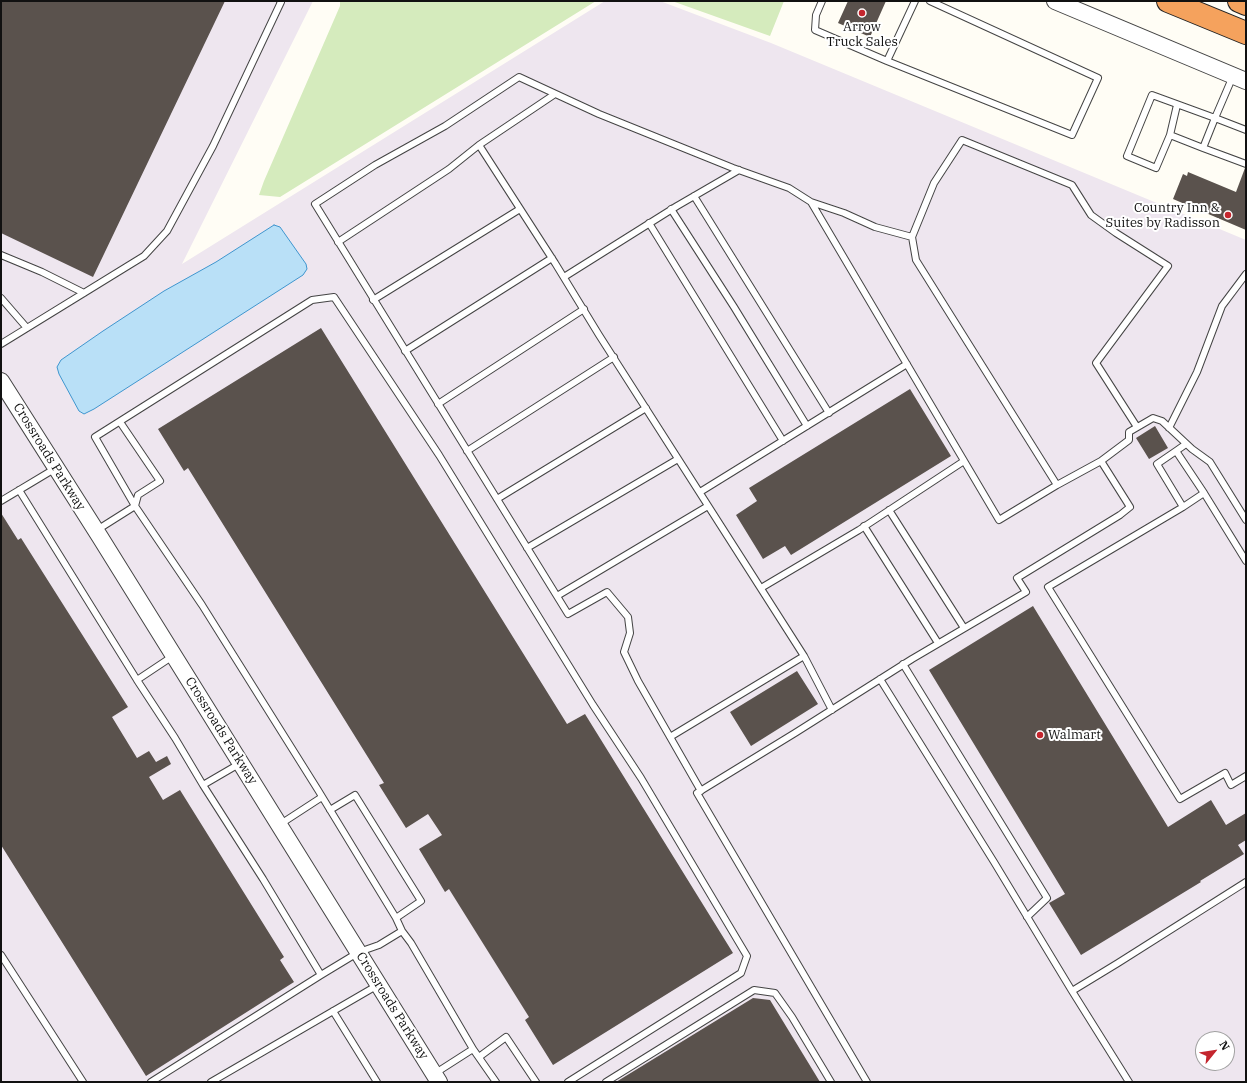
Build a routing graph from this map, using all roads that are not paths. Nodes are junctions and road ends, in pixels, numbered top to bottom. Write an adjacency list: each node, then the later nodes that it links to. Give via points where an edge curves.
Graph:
1 (280, 1): 32 (lane, via 213,146 167,231 144,256)
2 (822, 1): 10 (lane, via 816,15 815,30)
3 (915, 1): 10 (lane)
4 (930, 1): 10 (lane, via 1098,78 1072,135)
5 (1055, 1): 11 (street)
6 (1168, 1): 9 (highway)
7 (1238, 1): 8 (highway)
8 (1246, 4)
9 (1246, 33)
10 (887, 61)
11 (1239, 78): 14 (lane)
12 (555, 94): 17 (lane); 20 (lane); 27 (lane, via 519,77 446,126 375,165 315,204)
13 (1178, 105): 14 (lane); 16 (lane); 16 (lane, via 1152,95 1127,156 1156,168)
14 (1215, 118): 15 (lane); 18 (lane)
15 (1246, 130)
16 (1170, 135): 18 (lane)
17 (479, 145): 23 (lane); 27 (lane, via 449,169)
18 (1203, 148): 19 (lane)
19 (1246, 164)
20 (739, 170): 21 (lane); 22 (lane, via 789,188)
21 (694, 196): 24 (lane); 44 (lane)
22 (811, 202): 26 (lane, via 875,227); 40 (lane)
23 (520, 209): 29 (lane); 34 (lane)
24 (671, 209): 25 (lane); 46 (lane)
25 (649, 223): 31 (lane); 49 (lane)
26 (912, 237): 47 (lane, via 934,183 962,140 1072,185 1091,215 1168,266 1096,363); 57 (lane, via 916,260)
27 (338, 242): 34 (lane)
28 (1, 254): 32 (lane)
29 (552, 258): 31 (lane); 38 (lane)
30 (1246, 274): 48 (lane, via 1222,306 1197,372)
31 (564, 277): 35 (lane)
32 (84, 293): 36 (lane)
33 (1, 298): 36 (lane)
34 (373, 300): 38 (lane)
35 (584, 309): 39 (lane); 42 (lane)
36 (27, 328): 37 (lane)
37 (1, 344)
38 (405, 351): 42 (lane)
39 (614, 357): 43 (lane); 52 (lane)
40 (908, 364): 44 (lane); 54 (lane)
41 (1, 382): 56 (street, Crossroads Parkway)
42 (438, 404): 52 (lane)
43 (646, 408): 53 (lane); 61 (lane)
44 (829, 413): 46 (lane)
45 (120, 422): 63 (lane, via 160,481 138,495); 63 (lane, via 95,437); 109 (lane, via 312,300 334,297 439,455 641,778 747,956 741,973)
46 (807, 426): 49 (lane)
47 (1137, 427): 48 (lane, via 1153,418 1162,421); 55 (lane, via 1129,432 1129,440)
48 (1169, 428): 50 (lane)
49 (783, 441): 59 (lane)
50 (1186, 444): 51 (lane); 67 (lane, via 1210,462)
51 (1176, 450): 60 (lane); 65 (lane, via 1157,464)
52 (467, 452): 61 (lane)
53 (678, 459): 59 (lane); 70 (lane)
54 (964, 461): 57 (lane, via 999,520); 66 (lane)
55 (1101, 461): 57 (lane); 74 (lane, via 1130,508 1017,578 1026,592)
56 (56, 468): 58 (lane); 69 (street, Crossroads Parkway)
57 (1057, 485)
58 (19, 490): 62 (lane); 80 (lane)
59 (700, 492): 64 (lane)
60 (1204, 494): 65 (lane); 71 (lane)
61 (497, 499): 70 (lane)
62 (1, 501)
63 (135, 506): 69 (lane); 87 (lane, via 202,605)
64 (708, 506): 72 (lane); 73 (lane)
65 (1183, 506): 84 (lane, via 1048,587 1180,799 1225,773 1231,785)
66 (889, 510): 68 (lane); 74 (lane)
67 (1246, 520)
68 (864, 526): 72 (lane); 75 (lane)
69 (96, 531): 76 (street, Crossroads Parkway)
70 (528, 548): 73 (lane)
71 (1246, 561)
72 (761, 588): 77 (lane)
73 (557, 596): 82 (lane, via 568,614 607,592 622,609 628,617 630,633 624,652)
74 (964, 628): 75 (lane)
75 (938, 643): 78 (lane)
76 (174, 656): 80 (lane); 83 (street, Crossroads Parkway)
77 (804, 656): 81 (lane); 82 (lane)
78 (903, 664): 79 (lane); 91 (lane, via 1047,898)
79 (880, 679): 81 (lane); 91 (lane)
80 (137, 680): 85 (lane)
81 (832, 710): 86 (lane)
82 (670, 737): 86 (lane)
83 (241, 763): 85 (lane); 89 (street, Crossroads Parkway)
84 (1246, 776)
85 (202, 785): 96 (lane)
86 (701, 791): 112 (lane, via 697,793)
87 (322, 797): 88 (lane); 89 (lane)
88 (330, 810): 92 (lane); 92 (lane, via 355,795 421,901)
89 (279, 825): 94 (street, Crossroads Parkway)
90 (1246, 882): 98 (lane)
91 (1027, 917): 98 (lane)
92 (396, 918): 93 (lane)
93 (402, 931): 94 (lane, via 379,945); 100 (lane)
94 (358, 952): 96 (lane); 97 (street, Crossroads Parkway)
95 (1, 956): 103 (lane)
96 (321, 974): 104 (lane)
97 (379, 984): 99 (lane); 102 (street, Crossroads Parkway)
98 (1072, 991): 113 (lane)
99 (333, 1011): 105 (lane); 106 (lane)
100 (473, 1049): 101 (lane); 102 (lane)
101 (479, 1057): 107 (lane); 108 (lane, via 506,1037)
102 (437, 1078)
103 (83, 1082)
104 (151, 1082)
105 (212, 1082)
106 (377, 1082)
107 (496, 1082)
108 (536, 1082)
109 (568, 1082)
110 (606, 1082): 111 (lane, via 754,990 775,993)
111 (831, 1082)
112 (867, 1082)
113 (1129, 1082)

